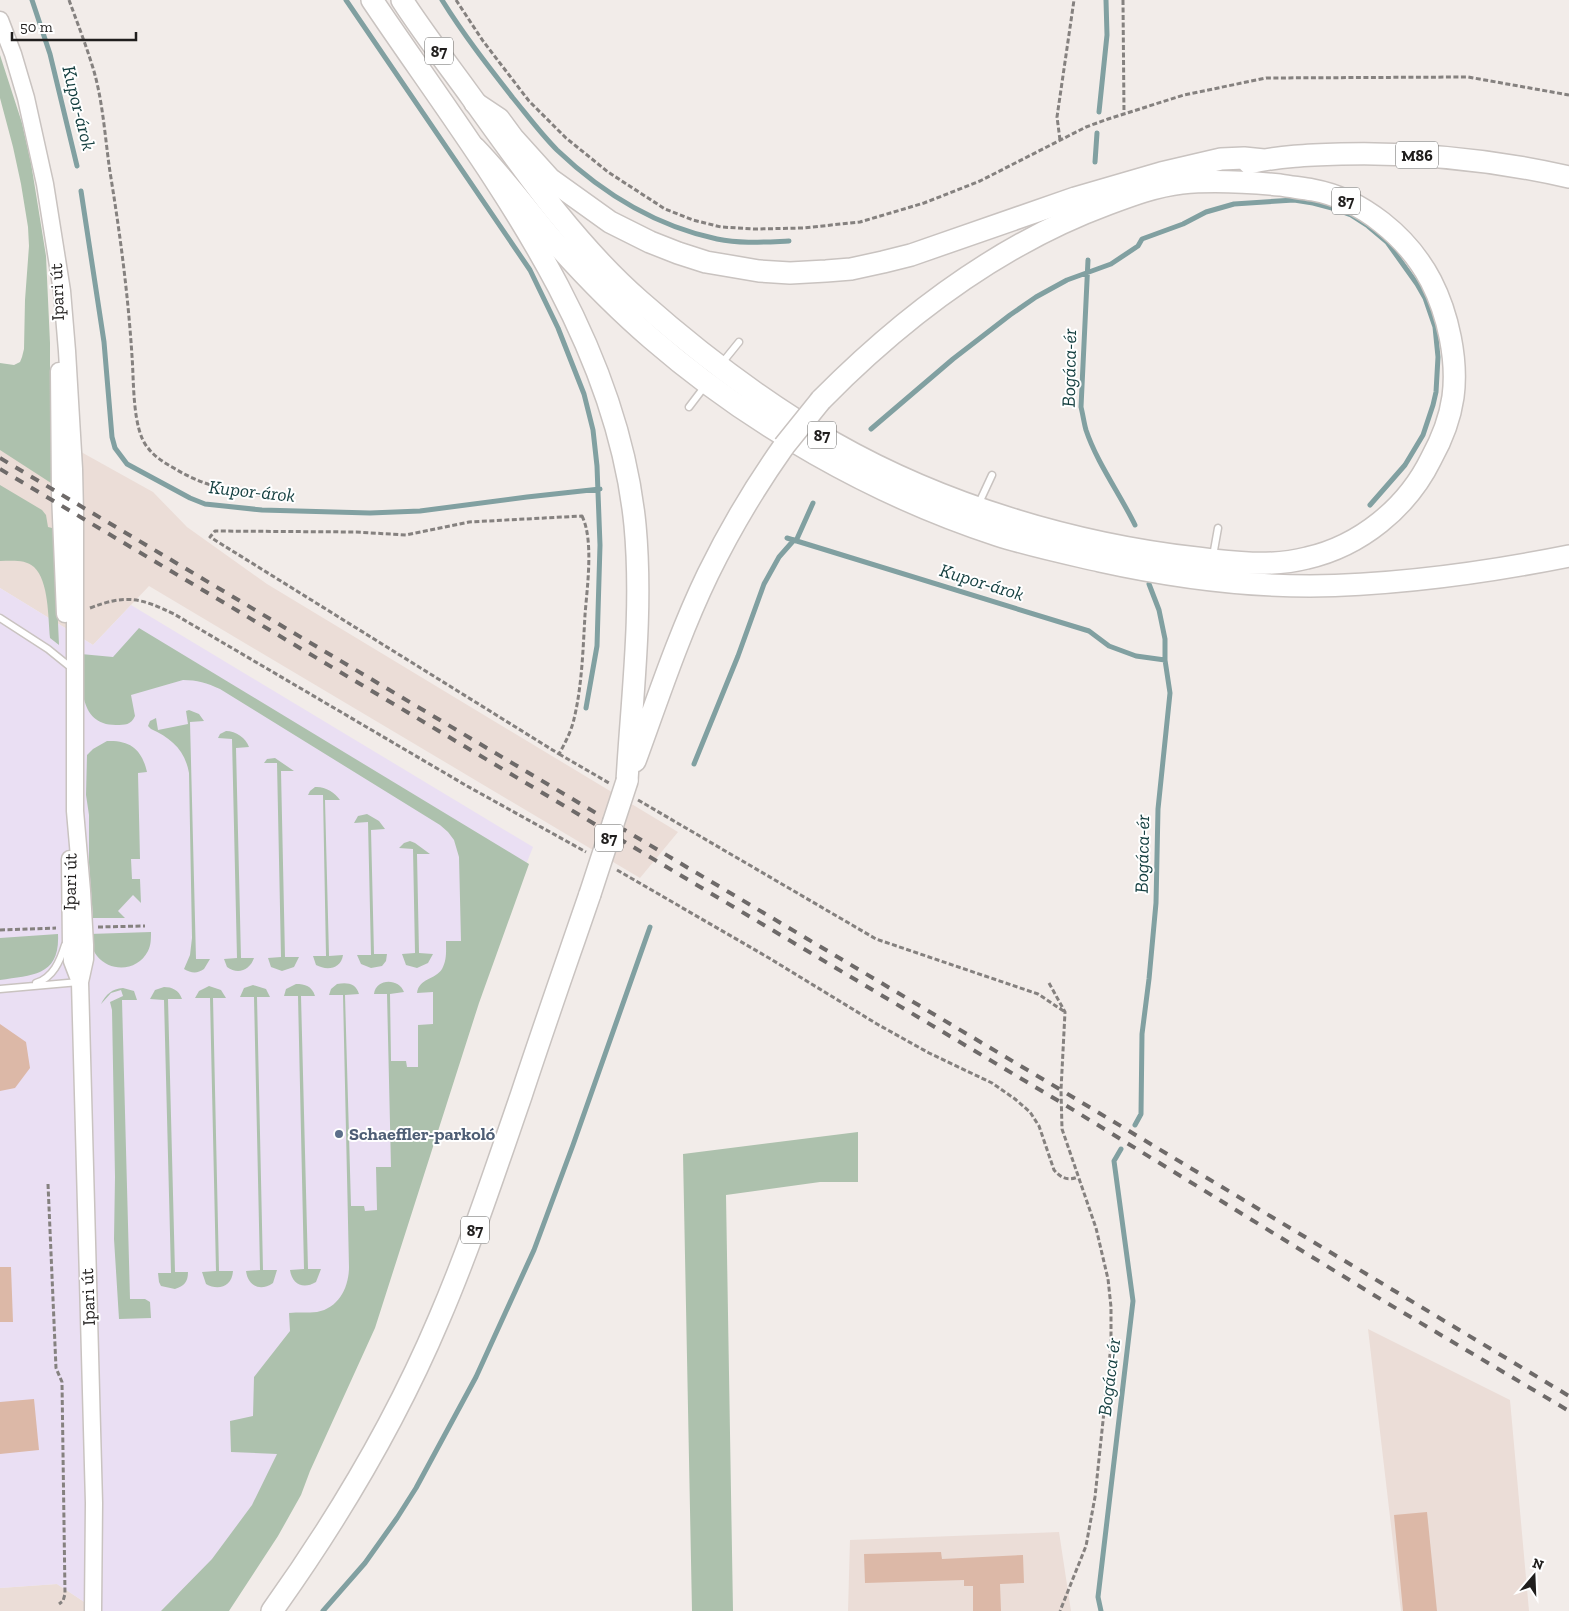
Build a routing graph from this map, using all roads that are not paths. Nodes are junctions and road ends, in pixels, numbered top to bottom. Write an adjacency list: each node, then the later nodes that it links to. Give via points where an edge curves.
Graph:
1 (372, 0): 5 (main road, 87)
2 (402, 0): 4 (main road, 87)
3 (0, 20): 9 (street, via 13,54 35,136)
4 (476, 103): 6 (main road, via 499,119 550,179 610,222 678,253 706,262 759,271 851,269 911,255 1074,198 1161,173 1221,159); 11 (main road, 87, via 517,161 582,242 635,297 691,344)
5 (475, 148): 11 (main road, via 594,285 652,339); 21 (main road, 87, via 507,197 563,297 616,423 629,486 638,566)
6 (1264, 160): 7 (main road, M86, via 1306,155 1421,155 1487,162); 8 (main road, M86, via 1196,174)
7 (1569, 177)
8 (1145, 190): 17 (main road, 87, via 1183,183 1256,183 1317,190 1348,201 1374,216 1409,249 1428,275 1448,324 1454,368 1454,396 1450,412 1427,467 1399,505 1347,544 1302,560); 21 (main road, 87, bridge, via 1051,228 966,278 898,328 821,400 784,446 728,536 684,629)
9 (55, 247): 19 (street, Ipari út, via 62,567); 20 (street, Ipari út, via 62,291 74,477)
10 (739, 342): 11 (lane)
11 (714, 374): 12 (lane); 14 (main road, 87, via 767,401 833,442 893,472); 16 (main road, via 774,430 909,501 996,535 1138,570 1258,584 1345,585 1442,577)
12 (689, 407)
13 (992, 475): 14 (lane)
14 (977, 506): 17 (main road, 87, via 1084,540)
15 (1218, 528): 17 (lane)
16 (1569, 556)
17 (1212, 560)
18 (0, 618): 19 (lane)
19 (69, 666): 20 (street, Ipari út)
20 (74, 734): 22 (street, Ipari út)
21 (634, 750): 28 (main road, 87, bridge, via 590,894 488,1194 438,1321 375,1450 327,1530)
22 (75, 811): 23 (street, Ipari út); 24 (street, Ipari út, via 85,945)
23 (63, 927): 24 (street, Ipari út); 25 (lane, via 62,953 54,971 40,982)
24 (80, 982): 25 (lane); 27 (street, Ipari út, via 94,1502)
25 (28, 985): 26 (lane)
26 (0, 988)
27 (93, 1611)
28 (272, 1611)

